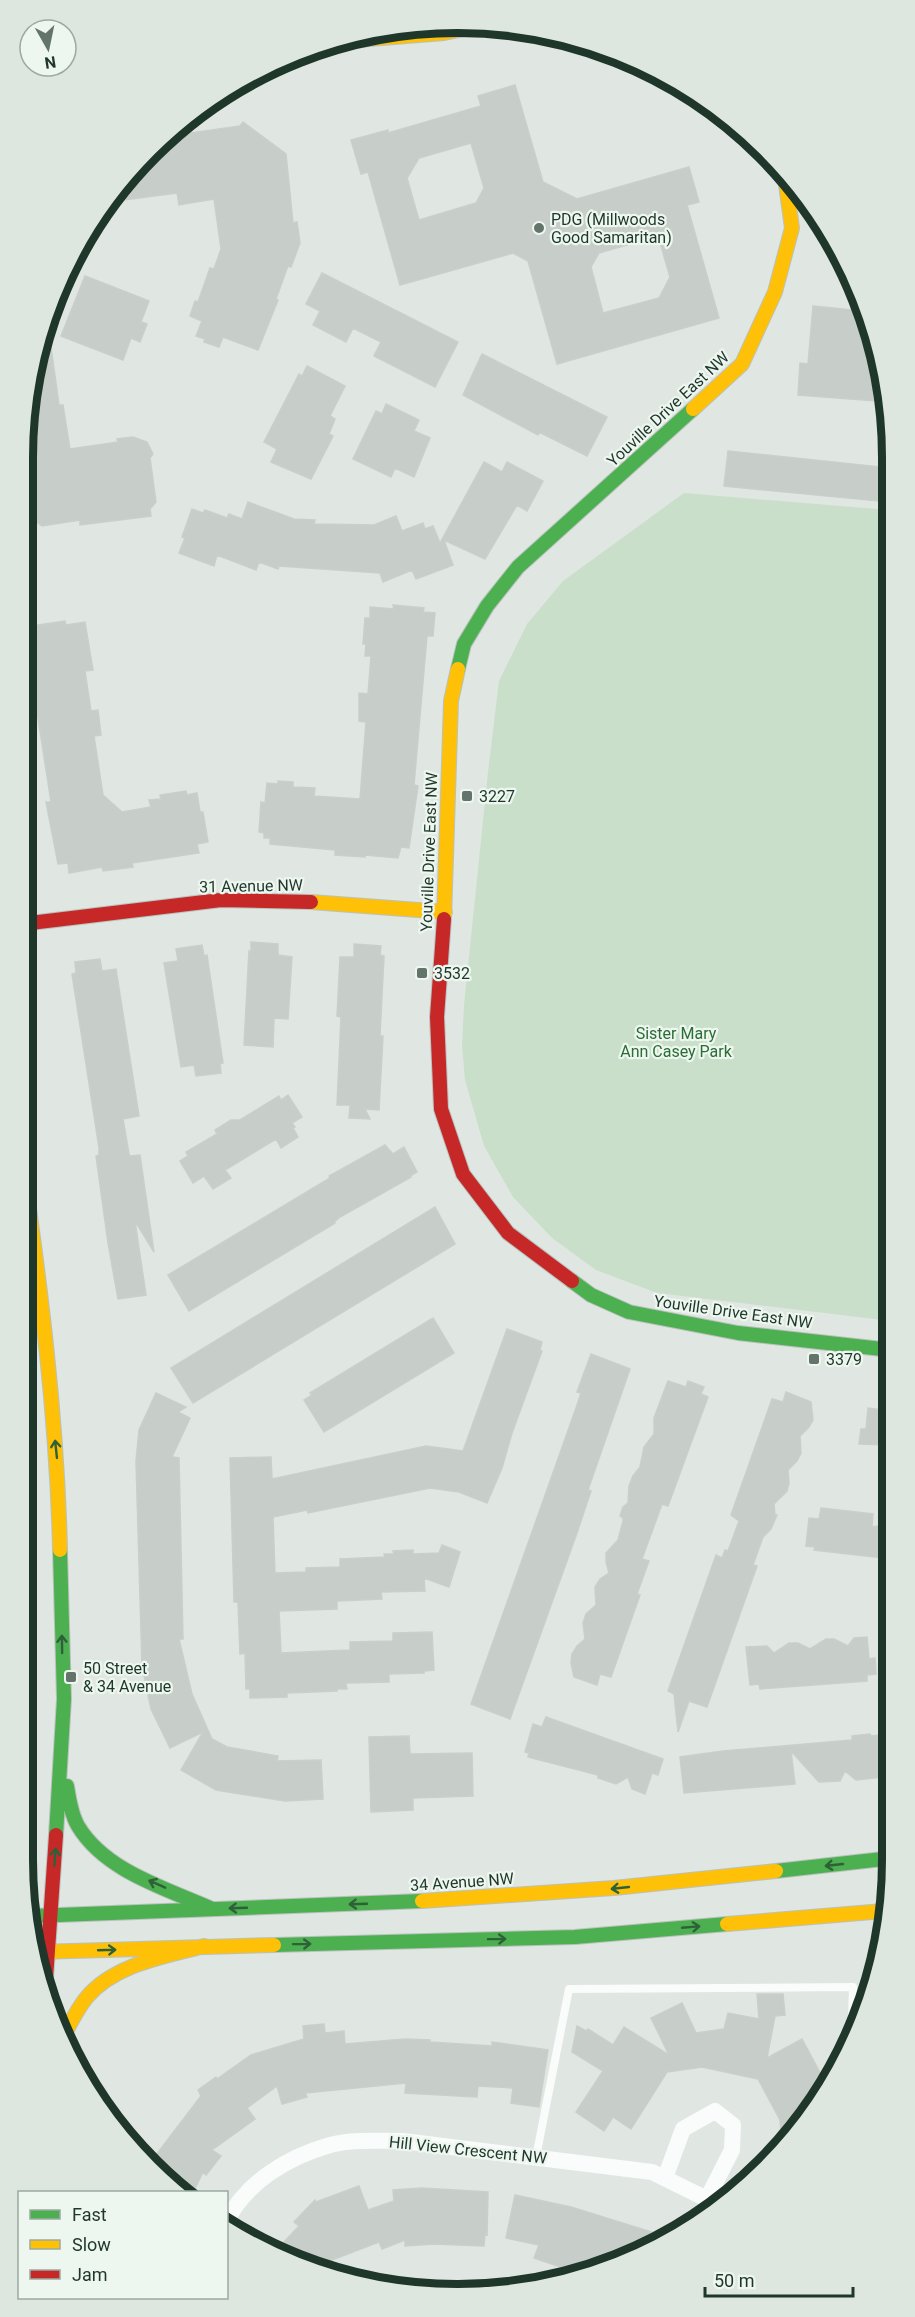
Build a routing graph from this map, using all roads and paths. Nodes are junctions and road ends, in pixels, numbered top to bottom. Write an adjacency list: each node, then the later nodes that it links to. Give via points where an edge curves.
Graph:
1 (435, 34): 2 (main road)
2 (410, 36)
3 (787, 190): 4 (main road, Youville Drive East NW, via 792,228 775,292 742,364 518,567 464,644 451,701)
4 (445, 912): 5 (main road, 31 Avenue NW, via 221,900); 7 (main road, Youville Drive East NW, via 437,1017 441,1109 462,1174 508,1233 591,1295 628,1312 738,1332)
5 (33, 923)
6 (33, 1233): 8 (main road, one-way to 6, via 58,1475)
7 (882, 1349)
8 (62, 1744): 10 (main road, one-way to 8, via 136,1874 92,1845 78,1826 69,1802); 12 (main road, one-way to 8)
9 (882, 1859): 10 (main road, 34 Avenue NW, one-way to 10, via 614,1888 407,1902)
10 (210, 1908): 12 (main road, 34 Avenue NW)
11 (878, 1911): 14 (main road, one-way to 11, via 575,1937)
12 (52, 1915): 13 (main road, 34 Avenue NW); 15 (main road)
13 (37, 1916)
14 (204, 1946): 15 (main road, one-way to 14); 17 (main road, via 131,1967 95,1989)
15 (43, 1952)
16 (852, 2016): 18 (lane, via 853,1987 569,1989)
17 (68, 2028)
18 (536, 2157): 19 (street, Hill View Crescent NW, via 652,2172); 22 (street, Hill View Crescent NW, via 404,2141 332,2144 277,2168 252,2185)
19 (665, 2178): 20 (street, Hill View Crescent NW, via 683,2129 715,2111 733,2126 732,2150); 21 (street, Hill View Crescent NW)
20 (715, 2197)
21 (710, 2200)
22 (229, 2216)

